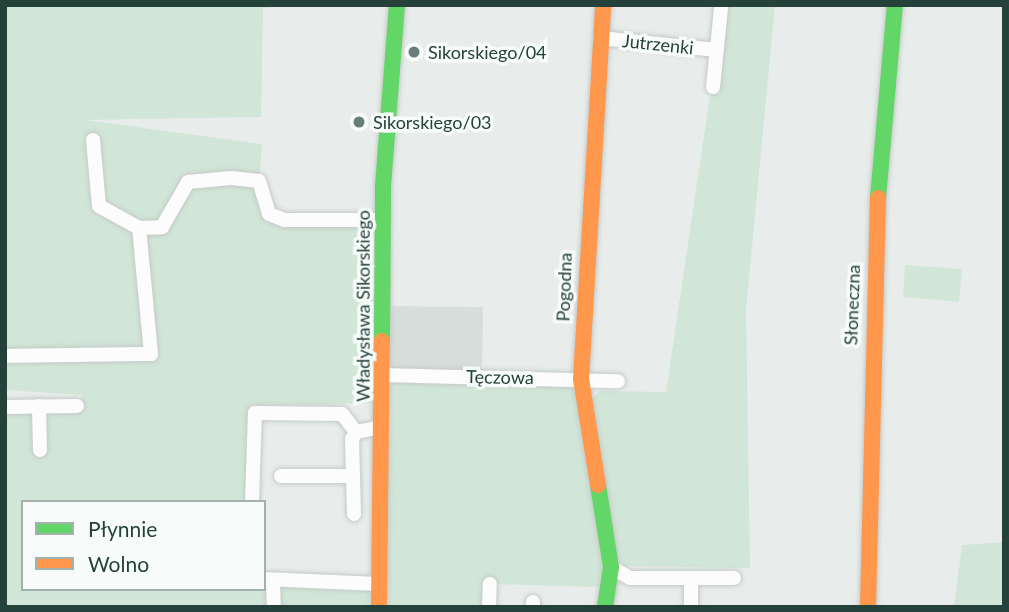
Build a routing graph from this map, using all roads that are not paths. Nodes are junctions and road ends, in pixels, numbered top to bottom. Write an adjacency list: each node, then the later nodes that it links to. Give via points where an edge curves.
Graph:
1 (397, 5): 9 (street, Władysława Sikorskiego)
2 (603, 5): 5 (street, Pogodna)
3 (895, 5): 36 (street, Słoneczna, via 873,264)
4 (721, 8): 6 (street, Jutrzenki)
5 (600, 38): 6 (street, Jutrzenki); 13 (street, Pogodna)
6 (716, 50): 7 (street, Jutrzenki)
7 (713, 87)
8 (93, 140): 10 (street, via 99,206)
9 (383, 220): 10 (street, via 285,220 269,214 259,181 231,178 188,182 162,227); 12 (street, Władysława Sikorskiego)
10 (139, 228): 11 (street, via 151,354)
11 (5, 355)
12 (382, 375): 13 (street, Tęczowa); 18 (street, Władysława Sikorskiego)
13 (581, 379): 14 (street, Tęczowa); 25 (street, Pogodna)
14 (618, 381)
15 (38, 406): 16 (street); 17 (street); 20 (street)
16 (77, 406)
17 (5, 407)
18 (381, 427): 19 (street); 29 (street, Władysława Sikorskiego)
19 (356, 432): 22 (street); 23 (street, via 342,414 255,413)
20 (40, 450)
21 (281, 476): 22 (street)
22 (352, 476): 24 (street)
23 (252, 500)
24 (354, 514)
25 (611, 567): 26 (street, via 630,578); 34 (street, Pogodna, via 604,587)
26 (691, 578): 27 (street); 35 (street)
27 (734, 578)
28 (269, 581): 29 (street); 31 (street)
29 (379, 584): 32 (street, Władysława Sikorskiego)
30 (490, 584): 33 (street)
31 (274, 607)
32 (379, 607)
33 (489, 607)
34 (605, 607)
35 (691, 607)
36 (868, 607)

